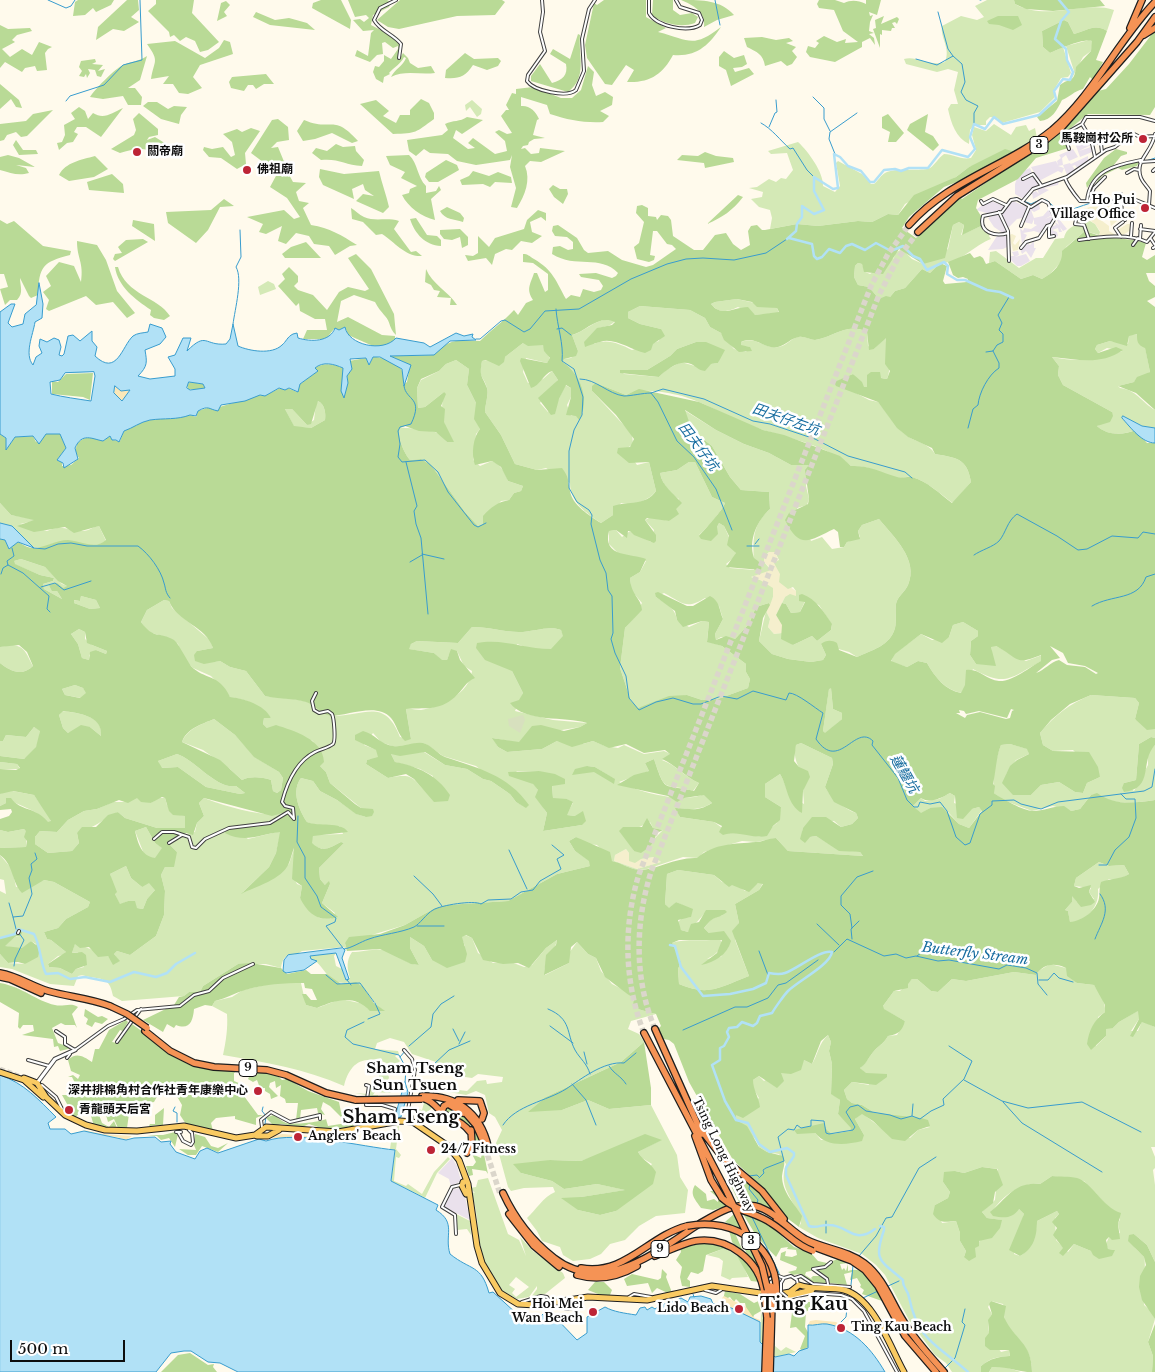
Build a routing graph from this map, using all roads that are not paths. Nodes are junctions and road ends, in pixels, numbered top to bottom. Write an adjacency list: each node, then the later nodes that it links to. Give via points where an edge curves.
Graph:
1 (396, 0): 12 (street, via 380,8 374,20 401,44)
2 (542, 0): 3 (street, via 544,12 540,32 545,51 527,81 532,86 564,95 576,90 583,76 582,39 590,7)
3 (595, 0)
4 (649, 0): 5 (street, via 649,14 655,20 688,29 700,25 700,14 680,7)
5 (676, 0)
6 (1142, 0): 10 (highway)
7 (1155, 2): 10 (highway, 3)
8 (1155, 16): 11 (highway, 3)
9 (1155, 28): 11 (highway)
10 (1128, 33): 43 (highway, 3, via 1086,95 1053,129 944,194)
11 (1138, 40): 47 (highway, 3, via 1062,127 965,191)
12 (399, 58)
13 (1155, 121): 14 (street, via 1109,116 1086,117)
14 (1082, 124): 16 (street); 17 (street, via 1064,134)
15 (1155, 135): 18 (street, via 1140,138 1132,132 1115,147); 20 (street, via 1151,148)
16 (1092, 138): 18 (street, via 1101,144); 19 (street)
17 (1069, 149)
18 (1102, 152): 19 (street)
19 (1095, 157): 26 (street)
20 (1141, 161): 21 (street); 22 (street); 32 (street, via 1123,162 1095,179 1089,187)
21 (1155, 161)
22 (1139, 170): 23 (street); 36 (street, via 1150,190)
23 (1127, 173)
24 (1105, 177): 32 (street, via 1094,188)
25 (1023, 178): 27 (street, via 1033,174)
26 (1066, 178): 27 (street); 32 (street, via 1066,184 1080,201)
27 (1042, 185): 31 (street, via 1033,189)
28 (1121, 194): 33 (street)
29 (1128, 196): 34 (street)
30 (981, 200): 35 (street, via 984,204 993,199)
31 (1023, 201): 35 (street, via 1015,199); 37 (street)
32 (1088, 201): 33 (street)
33 (1120, 202): 34 (street); 52 (street, via 1124,221 1115,228)
34 (1126, 202): 36 (street, via 1136,200)
35 (1006, 204): 39 (street)
36 (1149, 205): 38 (street)
37 (1029, 206): 40 (street, via 1045,201 1051,206); 45 (street)
38 (1155, 208)
39 (1000, 212): 49 (street); 49 (street, via 984,216 982,227 998,236)
40 (1055, 218): 44 (street); 55 (street, via 1069,212 1077,216 1076,224 1084,225)
41 (1132, 223): 51 (street)
42 (1141, 224): 46 (street)
43 (910, 225)
44 (1051, 225): 50 (street, via 1048,234); 59 (street, via 1046,226 1040,238 1026,242)
45 (1022, 226)
46 (1140, 229): 48 (street); 53 (street)
47 (918, 232)
48 (1155, 232): 54 (street)
49 (1008, 233): 60 (street)
50 (1054, 236)
51 (1131, 236): 52 (street); 53 (street)
52 (1121, 238): 55 (street)
53 (1139, 238): 54 (street, via 1147,242); 57 (street)
54 (1151, 238): 58 (street)
55 (1090, 239): 56 (street)
56 (1079, 240)
57 (1133, 245)
58 (1154, 247)
59 (1020, 248)
60 (1010, 261)
61 (316, 693): 62 (street, via 312,701 314,710 332,714 335,738 333,744 315,752 292,775 282,802 294,809 294,818 288,812 270,823 230,827 205,839 196,848 192,846 190,837)
62 (183, 834): 63 (street, via 162,832); 64 (street)
63 (154, 839)
64 (169, 843)
65 (253, 964): 69 (street, via 223,978 209,991 194,995 180,1006 161,1010)
66 (0, 973): 68 (highway, 9, via 48,991 94,1000)
67 (0, 977): 68 (highway, 9, via 48,995)
68 (109, 1007): 85 (highway, 9, bridge, via 127,1014 171,1048 192,1058 213,1064 273,1068 356,1099)
69 (141, 1009): 73 (street); 74 (street, via 108,1026)
70 (655, 1029): 97 (highway, Tsing Long Highway / 3)
71 (56, 1031): 74 (street, via 65,1036 65,1044)
72 (644, 1033): 94 (highway, Tsing Long Highway / 3)
73 (117, 1042)
74 (75, 1050): 76 (street)
75 (404, 1050): 95 (street, via 412,1059 415,1070 408,1110 412,1117)
76 (70, 1051): 77 (street); 79 (street)
77 (67, 1058)
78 (28, 1060): 79 (street)
79 (49, 1066): 82 (street)
80 (0, 1072): 82 (main road)
81 (24, 1078): 82 (main road)
82 (37, 1086): 87 (street); 88 (main road); 99 (main road, via 62,1117 89,1129 126,1133)
83 (366, 1086): 89 (street, via 369,1086 366,1106 382,1105)
84 (400, 1094): 89 (street)
85 (423, 1098): 86 (highway, 9); 90 (highway); 98 (highway, 9, via 439,1100 466,1112)
86 (448, 1098): 91 (highway, 9); 91 (highway, via 462,1102 477,1099 482,1113 476,1101 472,1103)
87 (58, 1101): 88 (street, via 58,1106); 92 (street)
88 (54, 1106): 92 (main road)
89 (396, 1110): 96 (street)
90 (442, 1111): 98 (highway); 98 (highway, via 445,1105 450,1105 463,1112)
91 (472, 1113): 98 (highway, 9, via 482,1127 486,1146)
92 (65, 1115): 100 (main road, via 105,1130 137,1131 184,1126 236,1138)
93 (318, 1117): 100 (street, via 295,1122 286,1121 272,1112 261,1122)
94 (690, 1120): 107 (highway, Tsing Long Highway / 3); 112 (highway, bridge, via 711,1180 722,1198 738,1210 771,1223 796,1243)
95 (410, 1122): 96 (main road); 105 (main road); 105 (main road)
96 (392, 1123): 103 (main road)
97 (698, 1126): 107 (highway, Tsing Long Highway / 3); 110 (highway, via 723,1158 762,1190)
98 (469, 1129): 105 (highway, via 471,1146)
99 (190, 1130): 102 (main road); 104 (street)
100 (264, 1130): 102 (main road, via 231,1140); 103 (main road, via 302,1129); 103 (main road, via 270,1134 278,1130)
101 (178, 1132): 104 (street, via 189,1145 193,1143)
102 (198, 1132): 104 (street)
103 (330, 1133)
104 (193, 1135)
105 (460, 1159): 106 (main road)
106 (464, 1185): 111 (street, via 452,1188 442,1207 455,1215); 128 (main road, via 478,1251 491,1281 502,1295 513,1302 538,1306)
107 (729, 1194): 129 (highway, Tsing Long Highway / 3, bridge, via 768,1274)
108 (736, 1208): 109 (highway, 9, via 751,1206); 113 (highway, 9); 114 (highway, 9, via 718,1214 616,1272 579,1272)
109 (767, 1212): 110 (highway, 9); 112 (highway, 9, via 801,1241)
110 (786, 1224): 135 (highway, 9, via 801,1236 851,1256 875,1273 909,1330)
111 (456, 1234)
112 (829, 1254): 134 (highway, via 855,1262 872,1277 905,1336)
113 (655, 1256): 114 (highway, 9, via 610,1277 572,1273 551,1261 529,1241 514,1222 502,1194 523,1228); 129 (highway, bridge, via 689,1242 708,1241 730,1246 750,1261 761,1279)
114 (554, 1258): 129 (highway, bridge, via 583,1269 609,1268 631,1258 670,1232 687,1226 708,1224 728,1227 763,1249 772,1263 776,1280)
115 (831, 1262): 119 (street, via 825,1268 813,1269 827,1279)
116 (784, 1278): 117 (street); 118 (street, bridge, via 775,1275); 132 (street, bridge, via 780,1283 781,1292 789,1298 818,1293 846,1296 859,1304)
117 (795, 1278): 119 (street, via 800,1276 810,1284); 121 (street)
118 (765, 1282)
119 (828, 1285): 120 (street)
120 (850, 1288)
121 (799, 1289): 122 (main road, bridge); 133 (main road, via 840,1292 857,1298 869,1312)
122 (770, 1297): 123 (main road, via 712,1286); 125 (main road, via 723,1288 702,1289)
123 (657, 1298): 125 (main road); 127 (street, via 634,1294)
124 (579, 1299): 127 (main road); 128 (main road); 128 (street, via 578,1306 572,1308)
125 (649, 1301): 127 (main road)
126 (522, 1302): 128 (street, via 541,1296 549,1298)
127 (630, 1302)
128 (550, 1304)
129 (770, 1319): 130 (highway, 3); 131 (highway, 3)
130 (765, 1372)
131 (770, 1372)
132 (897, 1372)
133 (902, 1372)
134 (936, 1372)
135 (944, 1372)

